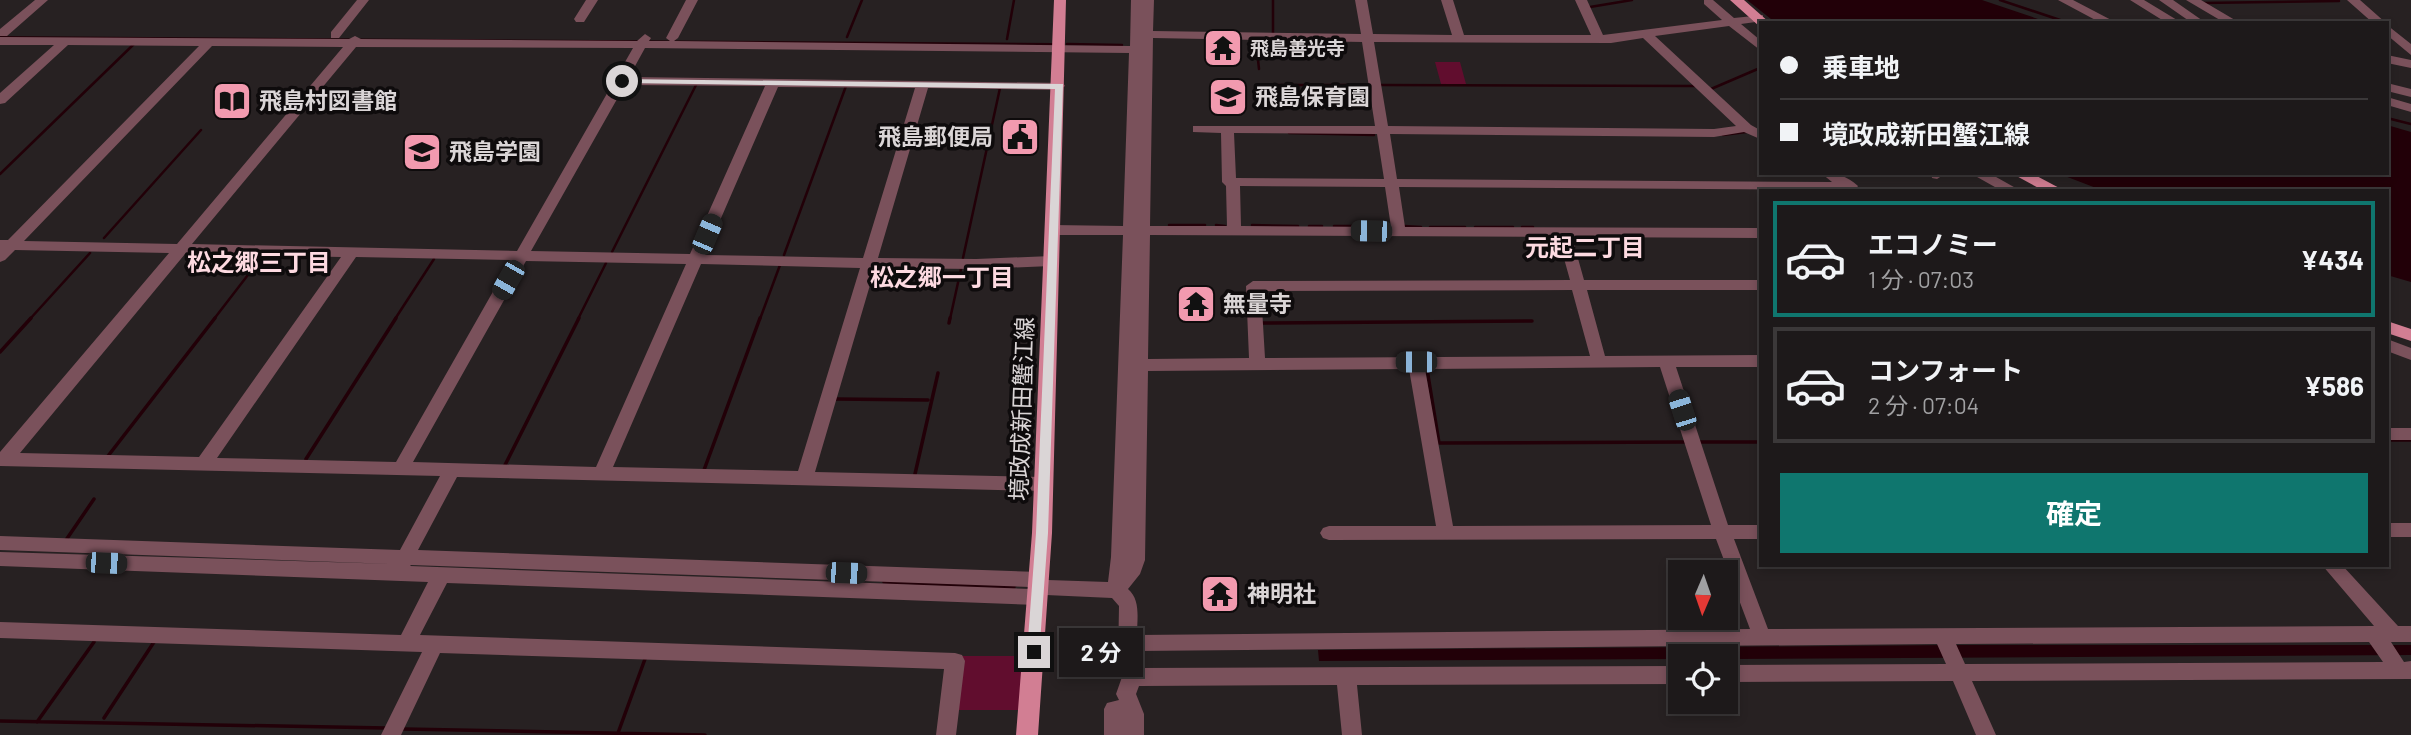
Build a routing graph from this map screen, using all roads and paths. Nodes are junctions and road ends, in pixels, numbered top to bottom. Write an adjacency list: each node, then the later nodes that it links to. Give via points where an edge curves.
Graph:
1 (42, 0): 29 (street)
2 (363, 0): 28 (street)
3 (592, 0): 18 (street)
4 (692, 0): 30 (street)
5 (1059, 0): 39 (main road, 境政成新田蟹江線)
6 (1137, 0): 41 (street)
7 (1147, 0): 26 (street)
8 (1361, 0): 31 (street)
9 (1447, 0): 33 (street)
10 (1581, 0): 34 (street)
11 (1736, 0): 20 (main road)
12 (2064, 0): 21 (street)
13 (2136, 0): 22 (street)
14 (2165, 0): 23 (street)
15 (2192, 0): 24 (street)
16 (2353, 0): 25 (street)
17 (1708, 2): 19 (street)
18 (580, 19)
19 (1731, 21): 20 (street); 27 (street); 40 (street)
20 (1762, 21)
21 (2107, 21)
22 (2169, 21)
23 (2197, 21)
24 (2230, 21)
25 (2377, 21)
26 (1147, 34): 31 (street); 41 (street)
27 (1646, 34): 34 (street); 57 (street)
28 (335, 35): 29 (street); 32 (street)
29 (1, 36): 36 (street)
30 (673, 38): 37 (street); 39 (street)
31 (1366, 38): 33 (street); 56 (street)
32 (355, 39): 37 (street); 38 (street); 73 (street)
33 (1459, 39): 34 (street)
34 (1599, 39)
35 (2399, 40): 42 (street)
36 (65, 41): 38 (street); 51 (street)
37 (643, 41): 39 (street); 45 (street)
38 (209, 42): 72 (street)
39 (1060, 44): 41 (street); 48 (main road, 境政成新田蟹江線)
40 (1759, 45)
41 (1141, 50): 66 (street)
42 (2411, 51)
43 (2389, 60): 44 (street)
44 (2411, 64)
45 (622, 81): 46 (street); 75 (street)
46 (773, 83): 47 (street); 77 (street)
47 (923, 84): 48 (street); 79 (street)
48 (1059, 86): 68 (main road, 境政成新田蟹江線)
49 (2389, 88): 50 (street)
50 (2411, 93)
51 (0, 100)
52 (2389, 102): 53 (street)
53 (2411, 108)
54 (1198, 129): 55 (street)
55 (1227, 130): 56 (street); 61 (street, via 1229,183)
56 (1382, 130): 57 (street); 62 (street)
57 (1755, 130)
58 (1831, 175): 63 (street)
59 (1981, 175): 64 (street)
60 (2022, 175): 65 (main road)
61 (1233, 183): 62 (street); 67 (street)
62 (1391, 184): 63 (street); 69 (street)
63 (1855, 189)
64 (2010, 189)
65 (2054, 189)
66 (1136, 228): 67 (street); 68 (street); 91 (street)
67 (1234, 229): 69 (street)
68 (1053, 230): 78 (main road, 境政成新田蟹江線)
69 (1399, 231): 70 (street)
70 (1564, 232): 71 (street); 80 (street)
71 (1759, 233)
72 (6, 245): 73 (street); 76 (street)
73 (181, 247): 74 (street); 94 (street)
74 (352, 252): 75 (street); 95 (street)
75 (521, 256): 77 (street); 96 (street)
76 (0, 257)
77 (695, 260): 79 (street); 98 (street)
78 (1051, 261): 79 (street); 100 (main road, 境政成新田蟹江線)
79 (868, 262): 99 (street)
80 (1578, 285): 81 (street); 88 (street); 90 (street, via 1253,286)
81 (1759, 285)
82 (2389, 328): 83 (main road)
83 (2411, 335)
84 (2389, 346): 85 (street)
85 (2411, 354)
86 (1759, 361): 89 (street)
87 (1416, 362): 88 (street); 90 (street); 106 (street)
88 (1599, 362): 89 (street)
89 (1665, 362): 103 (street)
90 (1257, 363): 91 (street)
91 (1133, 365): 113 (street, via 1136,560 1135,569)
92 (2389, 434): 93 (street)
93 (2411, 434)
94 (2, 459): 95 (street)
95 (205, 462): 96 (street)
96 (401, 468): 97 (street)
97 (452, 469): 98 (street); 109 (street)
98 (602, 472): 99 (street)
99 (804, 479): 100 (street)
100 (1044, 484): 112 (main road, 境政成新田蟹江線)
101 (2389, 530): 102 (street)
102 (2411, 530)
103 (1722, 532): 104 (street); 106 (street); 116 (street)
104 (1759, 532)
105 (1329, 533): 106 (street)
106 (1446, 533)
107 (0, 543): 109 (street)
108 (0, 559): 109 (street)
109 (402, 565): 111 (street); 112 (street)
110 (2333, 567): 115 (street)
111 (441, 576): 112 (street); 119 (street)
112 (1039, 588): 113 (street); 130 (main road, 境政成新田蟹江線)
113 (1116, 590): 118 (street, via 1128,606)
114 (0, 630): 119 (street)
115 (2390, 636): 117 (street); 122 (street)
116 (1762, 637): 117 (street); 118 (street)
117 (1944, 639): 121 (street)
118 (1129, 643): 126 (street)
119 (405, 645): 120 (street)
120 (434, 646): 128 (street); 129 (street, via 955,662)
121 (1956, 669): 122 (street); 123 (street); 134 (street)
122 (2404, 671)
123 (1738, 674)
124 (1668, 675): 125 (street)
125 (1346, 676): 126 (street); 133 (street)
126 (1132, 677): 127 (street, via 1126,694)
127 (1132, 709): 131 (street, via 1114,709); 132 (street)
128 (391, 735)
129 (946, 735)
130 (1027, 735)
131 (1114, 735)
132 (1134, 735)
133 (1352, 735)
134 (1986, 735)

